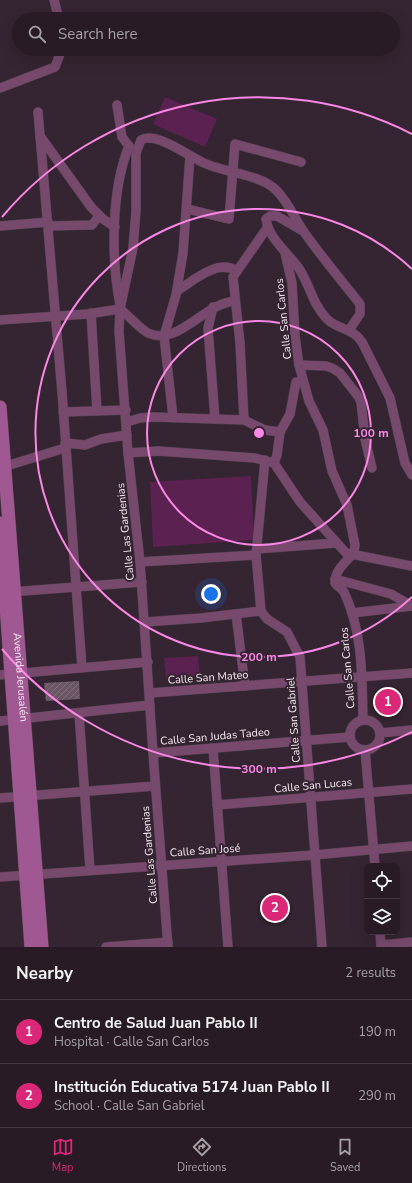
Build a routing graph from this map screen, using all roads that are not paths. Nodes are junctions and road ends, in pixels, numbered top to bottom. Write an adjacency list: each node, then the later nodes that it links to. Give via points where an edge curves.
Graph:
1 (54, 0): 2 (street)
2 (57, 12)
3 (59, 56): 4 (street, via 55,67)
4 (0, 87)
5 (117, 105): 8 (street, via 121,131)
6 (38, 112): 7 (street)
7 (40, 136): 13 (street); 14 (street)
8 (133, 146): 9 (street, via 144,138 162,140); 16 (street, via 121,165); 24 (street, Calle Las Gardenias, via 136,153 134,248)
9 (190, 156): 11 (street, via 220,170); 12 (street)
10 (301, 162): 11 (street, via 235,144)
11 (232, 172): 12 (street, via 229,219); 18 (street, via 255,178 277,190)
12 (187, 209): 21 (street, via 184,253)
13 (99, 216): 14 (street, via 92,225); 16 (street)
14 (48, 224): 15 (street); 26 (street)
15 (0, 226)
16 (115, 227): 24 (street, via 116,287)
17 (267, 228): 18 (street, via 266,219 277,216); 19 (street); 20 (street)
18 (304, 232): 28 (street, via 360,304 360,314)
19 (285, 253): 28 (street, via 300,269 325,317 332,324); 30 (street, Calle San Carlos, via 292,283)
20 (237, 271): 21 (street, via 230,266 221,267); 22 (street, via 233,277)
21 (177, 291): 29 (street)
22 (235, 301): 23 (street); 38 (street)
23 (213, 307): 29 (street, via 181,330); 37 (street, via 208,328)
24 (120, 308): 25 (street); 29 (street, via 148,333); 33 (street, Calle Las Gardenias)
25 (90, 314): 26 (street); 34 (street)
26 (55, 316): 27 (street); 35 (street)
27 (0, 320)
28 (348, 330): 47 (street, via 357,335 362,342 390,398 405,463)
29 (164, 336): 36 (street)
30 (299, 365): 46 (street, via 332,368 340,373 358,396); 52 (street, Calle San Carlos, via 309,401 323,430 332,471 347,505 355,545)
31 (296, 382): 40 (street, via 290,414)
32 (0, 407): 45 (street, Avenida Jerusalén)
33 (126, 410): 34 (street); 39 (street, Calle Las Gardenias)
34 (97, 411): 35 (street)
35 (63, 412): 42 (street)
36 (173, 417): 37 (street); 39 (street, via 140,418)
37 (215, 419): 38 (street)
38 (244, 420): 40 (street, via 265,430)
39 (126, 422): 41 (street, Calle Las Gardenias)
40 (280, 432): 44 (street)
41 (127, 435): 42 (street, via 100,439 85,445); 43 (street, Calle Las Gardenias)
42 (65, 446): 45 (street); 57 (street)
43 (128, 453): 44 (street, via 158,451); 53 (street, Calle Las Gardenias)
44 (270, 462): 49 (street, via 300,502); 50 (street)
45 (2, 468): 58 (street, Avenida Jerusalén)
46 (372, 468)
47 (412, 475)
48 (0, 523): 51 (street, Avenida Jerusalén)
49 (336, 543): 50 (street); 52 (street, via 346,553)
50 (257, 552): 53 (street); 60 (street)
51 (1, 553): 58 (street, Avenida Jerusalén)
52 (354, 554): 54 (street); 55 (street, via 345,561)
53 (140, 562): 56 (street, Calle Las Gardenias)
54 (412, 566)
55 (335, 579): 59 (street, via 391,594); 61 (street, Calle San Carlos)
56 (142, 582): 57 (street); 63 (street, Calle Las Gardenias)
57 (76, 587): 58 (street); 65 (street)
58 (10, 592): 67 (street, Avenida Jerusalén)
59 (412, 606): 61 (street)
60 (261, 610): 62 (street); 69 (street, Calle San Gabriel, via 267,619 287,632 294,642 300,657)
61 (352, 613): 68 (street, Calle San Carlos, via 358,633)
62 (236, 614): 63 (street); 70 (street)
63 (145, 622): 64 (street, Calle Las Gardenias)
64 (148, 662): 65 (street); 71 (street, Calle Las Gardenias)
65 (82, 668): 67 (street)
66 (412, 673): 68 (street, Calle San Mateo)
67 (11, 674): 74 (street, Avenida Jerusalén)
68 (362, 677): 69 (street, Calle San Mateo); 76 (street, Calle San Carlos)
69 (303, 682): 70 (street, Calle San Mateo); 80 (street, Calle San Gabriel)
70 (245, 686): 71 (street, Calle San Mateo)
71 (150, 693): 72 (street, Calle Las Gardenias)
72 (150, 705): 73 (street); 83 (street, Calle Las Gardenias)
73 (79, 713): 74 (street); 86 (street)
74 (20, 719): 75 (street); 88 (street, Avenida Jerusalén)
75 (0, 720)
76 (363, 720): 78 (street, via 374,723); 79 (street, via 353,726)
77 (412, 730): 78 (street)
78 (380, 733): 82 (street, via 374,747)
79 (350, 737): 80 (street, Calle San Judas Tadeo); 82 (street, via 356,746)
80 (306, 740): 81 (street, Calle San Judas Tadeo); 89 (street, Calle San Gabriel)
81 (212, 748): 83 (street, Calle San Judas Tadeo); 91 (street)
82 (365, 750): 87 (street)
83 (153, 753): 84 (street, Calle Las Gardenias)
84 (155, 786): 86 (street); 97 (street, Calle Las Gardenias)
85 (412, 789): 87 (street, Calle San Lucas)
86 (85, 792): 88 (street); 98 (street)
87 (368, 792): 89 (street, Calle San Lucas); 93 (street)
88 (26, 796): 90 (street); 99 (street, Avenida Jerusalén)
89 (310, 797): 91 (street, Calle San Lucas); 94 (street, Calle San Gabriel)
90 (0, 798)
91 (217, 805): 95 (street)
92 (412, 846): 93 (street, Calle San José)
93 (374, 850): 94 (street, Calle San José); 96 (street)
94 (314, 855): 95 (street, Calle San José); 109 (street, Calle San Gabriel)
95 (221, 861): 97 (street, Calle San José); 108 (street)
96 (375, 863)
97 (162, 865): 98 (street, Calle San José); 103 (street, Calle Las Gardenias)
98 (90, 870): 99 (street, Calle San José)
99 (31, 874): 100 (street, Calle San José); 105 (street, Avenida Jerusalén); 106 (street, Avenida Jerusalén)
100 (0, 877)
101 (380, 935): 104 (street)
102 (412, 942): 104 (street)
103 (168, 945): 107 (street)
104 (381, 946)
105 (31, 947)
106 (42, 947)
107 (106, 947)
108 (228, 947)
109 (322, 947)

